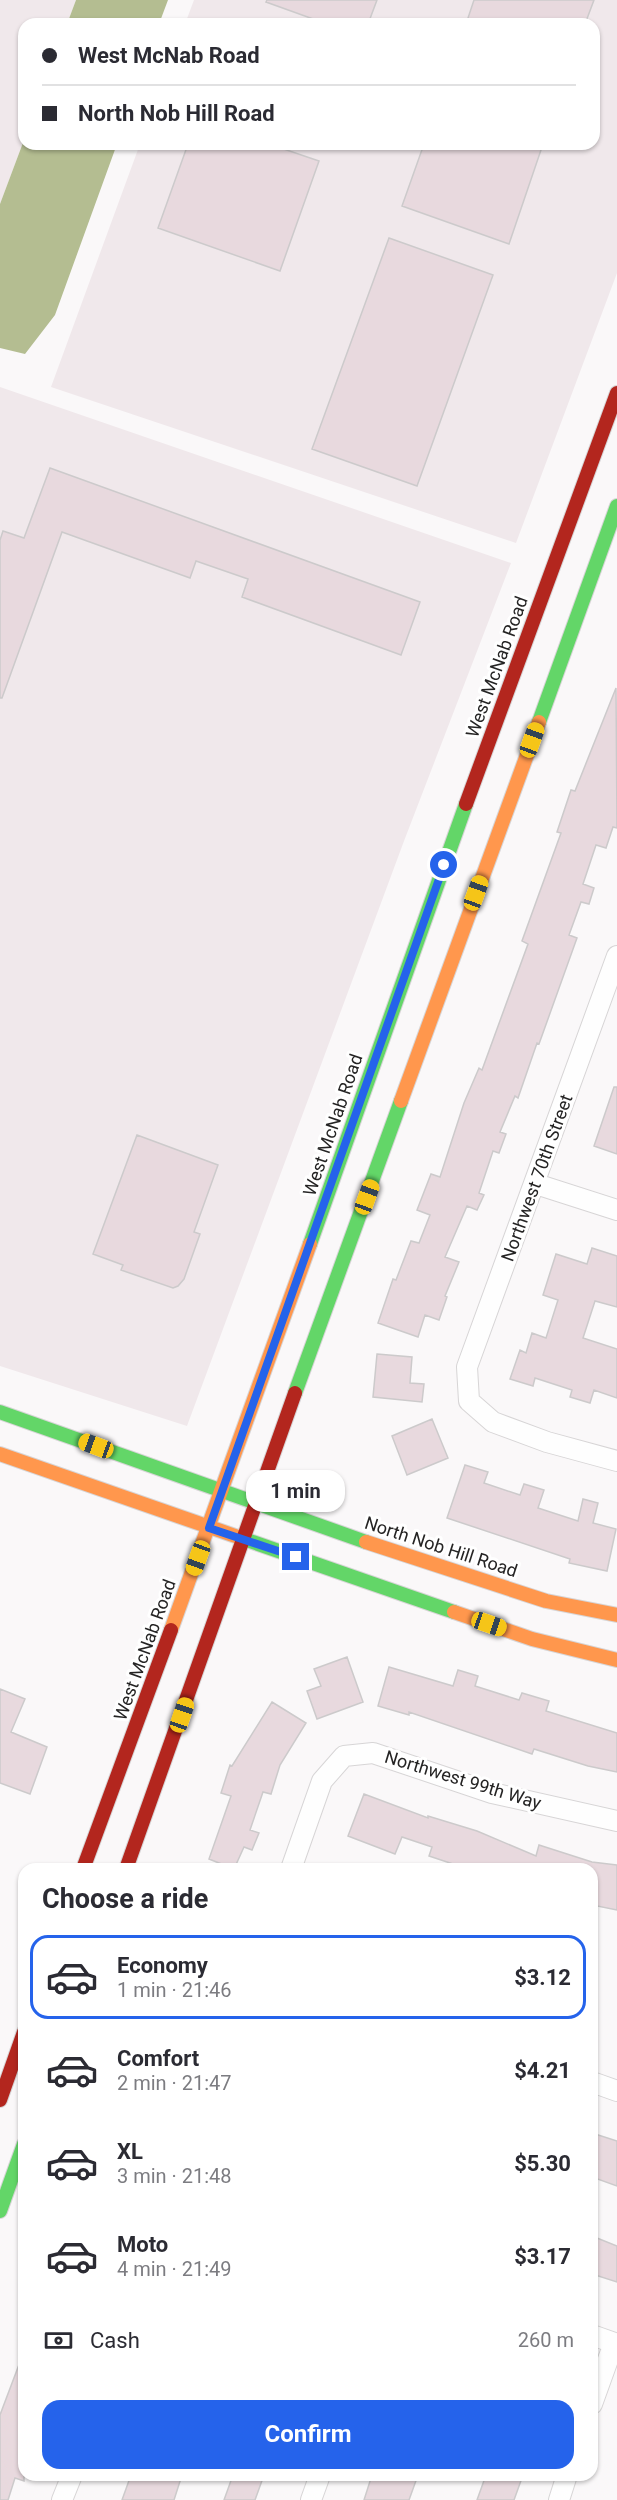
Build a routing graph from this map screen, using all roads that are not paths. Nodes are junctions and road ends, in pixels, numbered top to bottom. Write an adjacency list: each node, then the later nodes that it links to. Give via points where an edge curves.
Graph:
1 (617, 393): 9 (main road, West McNab Road)
2 (617, 506): 10 (main road)
3 (617, 956): 4 (street, Northwest 70th Street)
4 (536, 1184): 5 (street); 8 (street, Northwest 70th Street, via 467,1367 469,1401 493,1422)
5 (617, 1210)
6 (0, 1412): 9 (main road, North Nob Hill Road)
7 (0, 1454): 11 (main road)
8 (617, 1461)
9 (222, 1492): 10 (main road, North Nob Hill Road); 11 (main road, West McNab Road)
10 (255, 1504): 12 (main road); 13 (main road, North Nob Hill Road, via 546,1601)
11 (209, 1528): 12 (main road); 16 (main road, West McNab Road)
12 (243, 1538): 14 (main road, via 532,1639); 17 (main road)
13 (617, 1615)
14 (617, 1660)
15 (617, 1821): 18 (street, Northwest 99th Way, via 492,1793 373,1753 344,1756 322,1781)
16 (85, 1863)
17 (128, 1863)
18 (293, 1863)
19 (18, 2049): 22 (main road)
20 (598, 2084): 21 (street)
21 (617, 2091)
22 (0, 2100)
23 (18, 2152): 24 (main road)
24 (8, 2164): 25 (main road)
25 (0, 2211)
26 (598, 2337): 27 (street)
27 (616, 2343): 28 (street)
28 (598, 2389)
29 (70, 2481): 32 (street)
30 (318, 2481): 33 (street)
31 (565, 2481): 34 (street)
32 (62, 2500)
33 (311, 2500)
34 (559, 2500)

